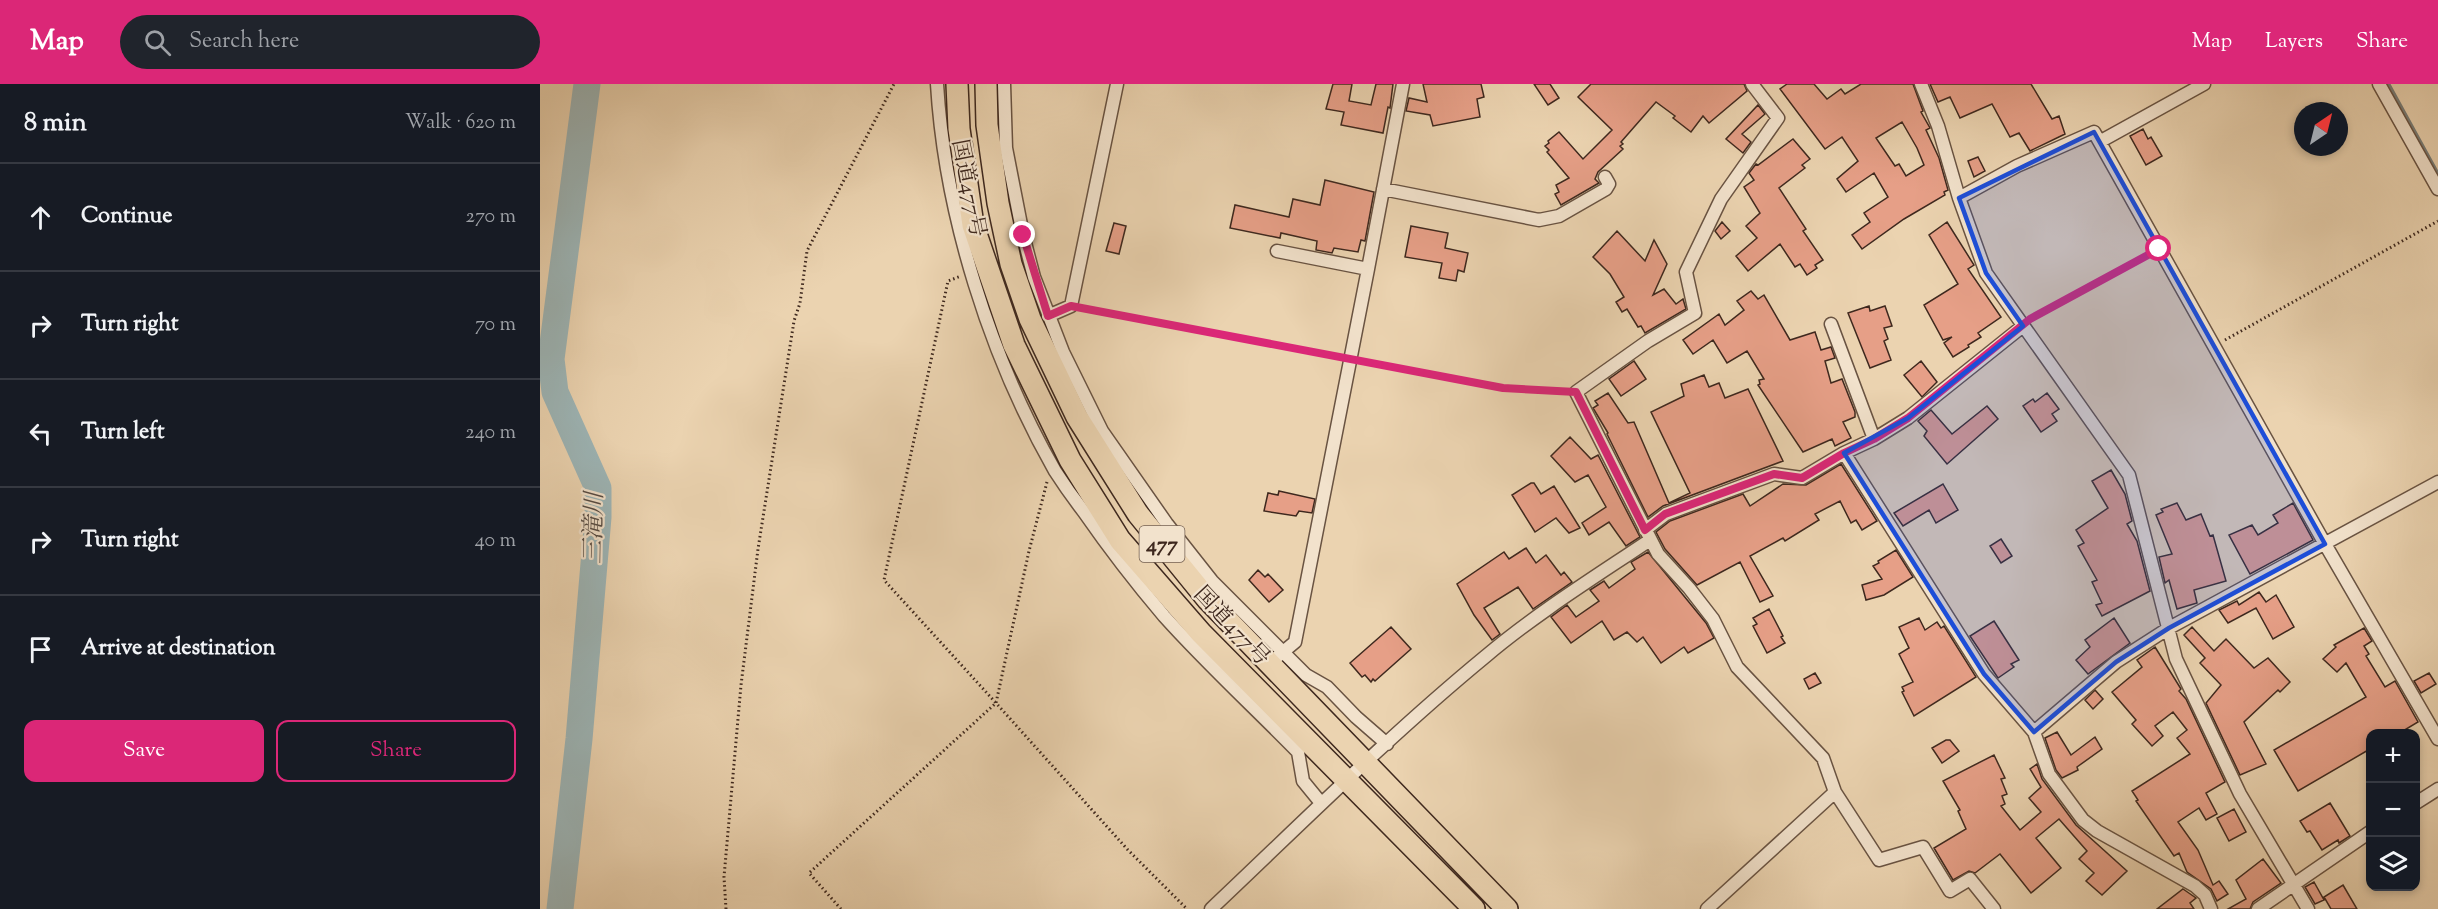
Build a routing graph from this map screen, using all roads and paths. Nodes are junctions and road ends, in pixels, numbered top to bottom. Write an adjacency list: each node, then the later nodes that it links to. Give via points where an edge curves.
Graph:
1 (894, 84): 49 (path, via 807,251 758,549 741,685 724,877)
2 (937, 84): 21 (street, via 949,191)
3 (957, 84): 42 (highway, 国道477号 / 477, via 958,129 973,225 1014,345 1070,460 1120,540 1201,633)
4 (986, 84): 36 (highway, 国道477号 / 477, via 998,203 1011,264 1030,319 1077,417 1138,514 1208,600)
5 (1004, 84): 23 (street, via 1006,148 1023,235)
6 (1117, 84): 22 (street)
7 (1403, 84): 14 (street)
8 (1752, 84): 28 (street, via 1778,118 1721,199 1686,272 1695,313)
9 (1921, 84): 16 (street)
10 (2204, 84): 12 (street)
11 (2379, 84): 15 (street)
12 (2101, 141): 16 (street, via 2094,132 2017,166); 18 (street)
13 (1605, 177): 14 (street, via 1609,184 1606,189 1559,216 1539,220)
14 (1383, 189): 20 (street)
15 (2438, 189)
16 (1959, 198): 25 (street, via 1986,273)
17 (2438, 221): 26 (path)
18 (2159, 249): 25 (path); 26 (street)
19 (1278, 251): 20 (street)
20 (1368, 269): 27 (street)
21 (971, 272): 31 (street, via 1001,357); 37 (path, via 948,281 884,580)
22 (1071, 306): 23 (street); 27 (path)
23 (1048, 316): 36 (street, via 1081,391 1125,466)
24 (1831, 324): 29 (street)
25 (2023, 326): 29 (street, via 1908,418); 35 (street, via 2129,475)
26 (2214, 346): 34 (street)
27 (1352, 360): 28 (path, via 1503,388); 36 (street, via 1295,642)
28 (1576, 392): 33 (street)
29 (1874, 439): 30 (street)
30 (1844, 453): 33 (street, via 1802,478 1774,474 1665,514); 38 (street, via 1984,674)
31 (1056, 472): 37 (path, via 1048,478 1029,551); 46 (street, via 1107,545 1165,616 1298,752 1303,781)
32 (2438, 482): 34 (street)
33 (1648, 535): 40 (street, via 1524,625); 44 (street, via 1658,554 1713,619 1737,668 1823,758)
34 (2325, 544): 35 (street); 39 (street)
35 (2169, 628): 38 (street, via 2116,663); 48 (street, via 2176,659 2240,794)
36 (1276, 658): 40 (street, via 1327,687); 41 (highway, 国道477号 / 477)
37 (996, 703): 50 (path, via 809,873); 51 (path, via 1128,850)
38 (2034, 732): 57 (street, via 2049,774 2083,820 2195,886 2205,895)
39 (2438, 739)
40 (1387, 744): 41 (street)
41 (1364, 764): 42 (street); 54 (highway, 国道477号 / 477)
42 (1346, 779): 46 (street); 53 (highway, 国道477号 / 477)
43 (2438, 789): 45 (street)
44 (1835, 792): 55 (street); 56 (street, via 1879,860 1923,848 1950,891 1970,879)
45 (2420, 800)
46 (1321, 804): 52 (street)
47 (2366, 835): 48 (street)
48 (2293, 884): 58 (street); 59 (street)
49 (726, 909)
50 (842, 909)
51 (1188, 909)
52 (1211, 909)
53 (1474, 909)
54 (1507, 909)
55 (1707, 909)
56 (1994, 909)
57 (2211, 909)
58 (2258, 909)
59 (2308, 909)

